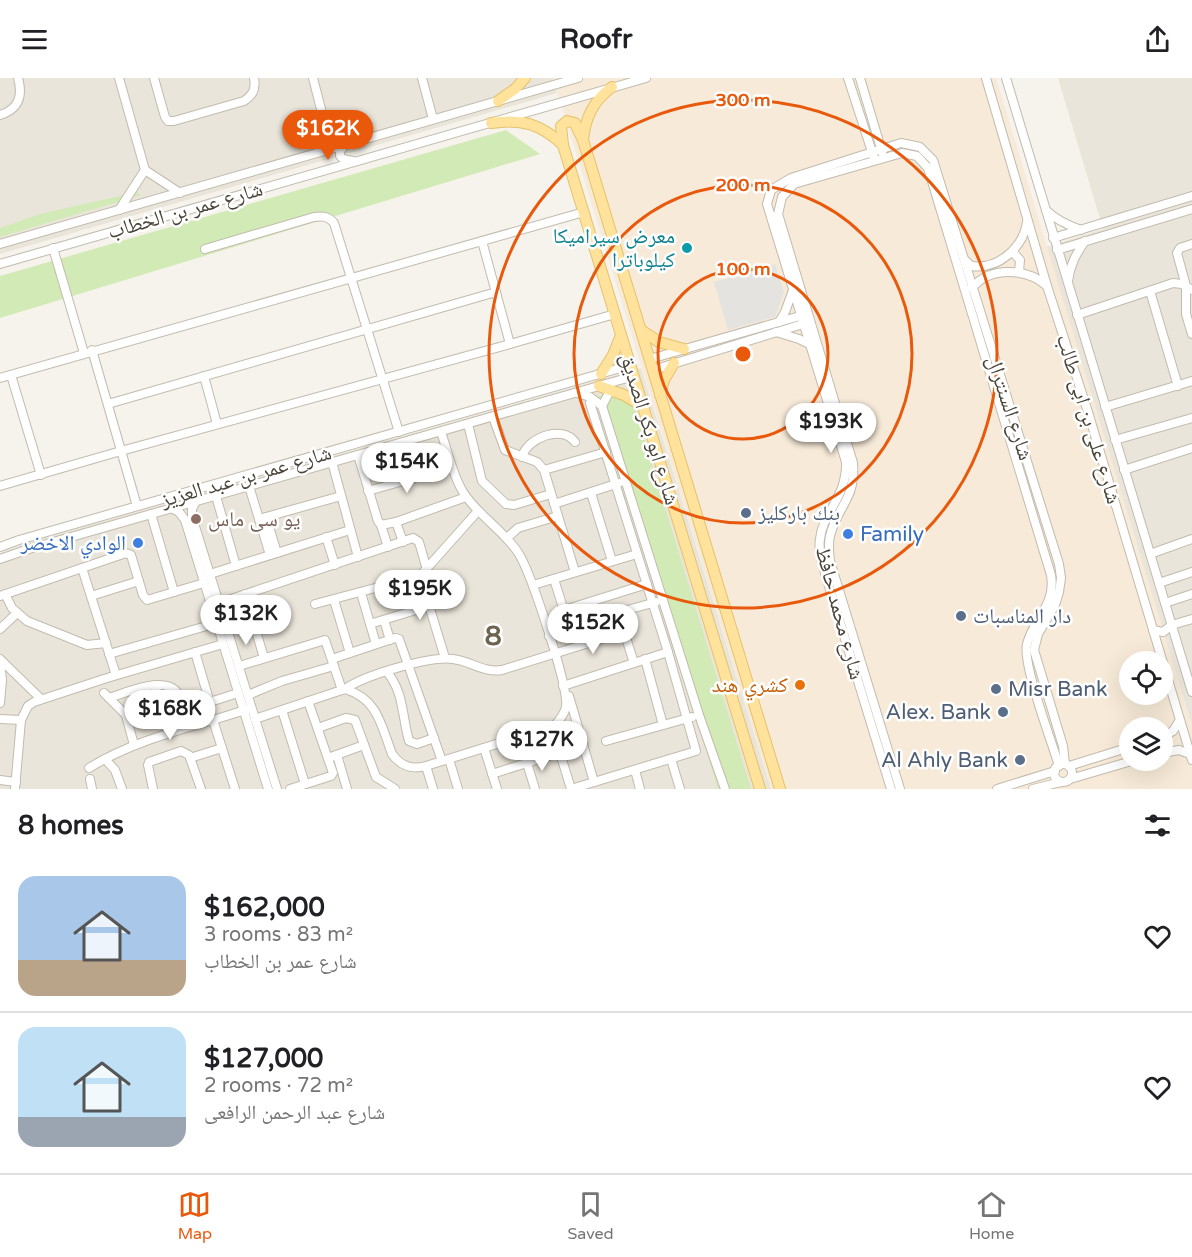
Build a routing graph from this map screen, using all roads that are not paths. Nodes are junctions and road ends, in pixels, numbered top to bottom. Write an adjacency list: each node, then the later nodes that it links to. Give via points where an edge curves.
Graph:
1 (18, 78): 18 (street, via 21,88 17,104)
2 (119, 78): 32 (street)
3 (154, 78): 4 (street, via 165,117 174,121 244,101 255,90)
4 (254, 78)
5 (313, 78): 24 (street)
6 (422, 78): 19 (street)
7 (525, 78): 16 (main road)
8 (578, 78): 16 (street, شارع عمر بن الخطاب)
9 (646, 78): 14 (street, شارع عمر بن الخطاب)
10 (848, 78): 17 (street)
11 (860, 78): 15 (street)
12 (986, 78): 27 (street, شارع على بن ابى طالب)
13 (1006, 78): 25 (street, شارع على بن ابى طالب)
14 (612, 87): 20 (street, شارع عمر بن الخطاب); 21 (main road, شارع ابو بكر الصديق, via 590,110)
15 (866, 98): 17 (street); 26 (street)
16 (498, 101): 19 (street, شارع عمر بن الخطاب)
17 (855, 101): 29 (street)
18 (0, 115)
19 (433, 119): 22 (street, شارع عمر بن الخطاب)
20 (491, 123): 23 (main road, via 507,120 538,125); 30 (street, شارع عمر بن الخطاب)
21 (583, 140): 23 (main road, via 575,123 567,121 561,126); 70 (main road, شارع ابو بكر الصديق)
22 (346, 144): 24 (street, شارع عمر بن الخطاب); 30 (street, via 340,156)
23 (563, 145): 39 (main road, شارع ابو بكر الصديق)
24 (331, 148): 28 (street, شارع عمر بن الخطاب)
25 (1027, 151): 27 (street, via 1019,150); 36 (street, شارع على بن ابى طالب)
26 (883, 154): 29 (street, شارع السنترال); 41 (street, شارع السنترال, via 910,154 924,161)
27 (1008, 156): 40 (street, شارع على بن ابى طالب)
28 (302, 157): 33 (street, via 318,160); 34 (street, شارع عمر بن الخطاب)
29 (873, 157): 31 (street, شارع السنترال)
30 (353, 161): 33 (street, شارع عمر بن الخطاب)
31 (830, 169): 62 (street, شارع محمد حافظ, via 791,178 778,184 768,196 767,204); 215 (street, شارع محمد حافظ, via 795,184 782,197 778,214 853,463 851,492 834,526 829,549)
32 (145, 170): 34 (street); 38 (street)
33 (313, 174): 48 (street, شارع عمر بن الخطاب)
34 (180, 193): 38 (street, شارع عمر بن الخطاب)
35 (1192, 196): 42 (street)
36 (1044, 208): 42 (street, via 1061,222); 43 (street, شارع على بن ابى طالب)
37 (1192, 209): 45 (street)
38 (119, 210): 46 (street, شارع عمر بن الخطاب)
39 (584, 212): 44 (street); 65 (main road, شارع ابو بكر الصديق)
40 (1028, 218): 51 (street, via 1024,236); 59 (street, شارع على بن ابى طالب)
41 (949, 225): 52 (street, شارع السنترال); 129 (street, شارع السنترال)
42 (1081, 230): 43 (street)
43 (1053, 238): 50 (street, شارع على بن ابى طالب)
44 (482, 241): 56 (street); 64 (street)
45 (1085, 241): 50 (street); 58 (street, via 1072,261)
46 (0, 244)
47 (1192, 244): 61 (street, via 1180,248 1178,253)
48 (52, 248): 53 (street, شارع عمر بن الخطاب); 77 (street)
49 (206, 249): 56 (street, via 314,217 326,217 334,223)
50 (1057, 250): 58 (street, شارع على بن ابى طالب)
51 (1012, 252): 54 (street); 55 (street, via 1020,260)
52 (962, 257): 54 (street, via 971,266); 60 (street, شارع السنترال)
53 (0, 264)
54 (981, 266): 57 (street)
55 (1019, 272): 57 (street); 59 (street)
56 (351, 277): 69 (street); 77 (street)
57 (985, 278): 60 (street)
58 (1068, 284): 66 (street, شارع على بن ابى طالب)
59 (1047, 286): 191 (street, شارع على بن ابى طالب)
60 (972, 288): 129 (street, شارع السنترال)
61 (1189, 288): 63 (street, via 1173,283); 72 (street, via 1186,314)
62 (793, 290): 67 (street, شارع محمد حافظ); 68 (street)
63 (1149, 291): 66 (street); 88 (street)
64 (496, 292): 69 (street); 74 (street)
65 (615, 314): 73 (main road, شارع ابو بكر الصديق); 74 (street)
66 (1077, 315): 93 (street, شارع على بن ابى طالب)
67 (802, 320): 68 (street); 71 (street); 75 (street, شارع محمد حافظ)
68 (779, 322): 76 (street)
69 (366, 328): 83 (street); 85 (street)
70 (641, 330): 76 (main road, via 659,342); 79 (main road, شارع ابو بكر الصديق)
71 (776, 332): 75 (street); 78 (street)
72 (1192, 334)
73 (621, 335): 80 (main road, شارع ابو بكر الصديق); 81 (main road)
74 (510, 344): 85 (street)
75 (809, 345): 215 (street, شارع محمد حافظ, via 846,462 845,484 823,527 820,548)
76 (684, 350): 78 (street)
77 (88, 352): 82 (street); 92 (street)
78 (672, 358): 79 (street); 90 (main road)
79 (651, 364): 90 (main road, شارع ابو بكر الصديق)
80 (632, 370): 81 (street, شارع عمر بن عبد العزيز); 87 (street, شارع عمر بن عبد العزيز); 95 (main road, شارع ابو بكر الصديق)
81 (603, 373): 87 (street, via 609,378); 91 (street, شارع عمر بن عبد العزيز)
82 (10, 375): 84 (street); 116 (street)
83 (204, 376): 92 (street); 99 (street)
84 (0, 378)
85 (382, 379): 99 (street); 101 (street)
86 (1192, 381): 88 (street)
87 (606, 386): 89 (street, شارع عمر بن عبد العزيز); 94 (street); 95 (main road)
88 (1178, 386): 93 (street)
89 (577, 393): 94 (street, via 590,397); 96 (street, شارع عمر بن عبد العزيز)
90 (659, 395): 199 (main road, شارع ابو بكر الصديق)
91 (508, 401): 96 (street); 101 (street, شارع عمر بن عبد العزيز)
92 (108, 404): 106 (street)
93 (1105, 406): 103 (street, شارع على بن ابى طالب)
94 (597, 407): 107 (street); 117 (street)
95 (644, 407): 208 (main road, شارع ابو بكر الصديق)
96 (512, 411): 97 (street, شارع عمر بن عبد العزيز)
97 (493, 417): 100 (street, شارع عمر بن عبد العزيز); 109 (street, via 505,450)
98 (1192, 418): 103 (street)
99 (218, 424): 106 (street)
100 (468, 424): 102 (street, شارع عمر بن عبد العزيز); 123 (street, via 482,481 506,504 514,506)
101 (399, 432): 111 (street, شارع عمر بن عبد العزيز)
102 (441, 432): 108 (street, شارع عمر بن عبد العزيز); 126 (street)
103 (1115, 440): 113 (street, شارع على بن ابى طالب)
104 (575, 442): 109 (street, via 568,435 557,434 530,443)
105 (1192, 448): 113 (street)
106 (121, 451): 116 (street); 130 (street)
107 (606, 452): 112 (street); 118 (street)
108 (358, 455): 110 (street, شارع عمر بن عبد العزيز); 121 (street)
109 (522, 457): 112 (street, via 537,462)
110 (332, 462): 115 (street, شارع عمر بن عبد العزيز); 125 (street)
111 (291, 464): 115 (street); 130 (street, شارع عمر بن عبد العزيز)
112 (544, 470): 123 (street)
113 (1124, 470): 151 (street, شارع على بن ابى طالب)
114 (438, 471): 121 (street)
115 (294, 473): 120 (street, شارع عمر بن عبد العزيز)
116 (41, 475): 119 (street)
117 (625, 482): 118 (street); 175 (street)
118 (616, 484): 122 (street); 150 (street)
119 (0, 486)
120 (249, 486): 124 (street, شارع عمر بن عبد العزيز); 136 (street)
121 (368, 491): 138 (street)
122 (591, 492): 128 (street); 154 (street)
123 (551, 494): 128 (street)
124 (216, 496): 127 (street, شارع عمر بن عبد العزيز); 156 (street)
125 (341, 496): 136 (street); 139 (street)
126 (466, 497): 132 (street); 137 (street)
127 (196, 501): 131 (street, شارع عمر بن عبد العزيز); 135 (street)
128 (554, 504): 134 (street)
129 (1036, 505): 140 (street, شارع السنترال)
130 (137, 506): 141 (street, شارع عمر بن عبد العزيز)
131 (170, 508): 133 (street, شارع عمر بن عبد العزيز); 135 (street)
132 (478, 511): 143 (street); 160 (street)
133 (151, 514): 147 (street, شارع عمر بن عبد العزيز); 168 (street)
134 (558, 516): 143 (street, via 518,528); 158 (street)
135 (188, 518): 161 (street); 164 (street)
136 (263, 518): 149 (street)
137 (396, 522): 138 (street); 145 (street)
138 (381, 525): 148 (street)
139 (350, 530): 142 (street); 152 (street)
140 (1044, 532): 218 (street, شارع السنترال, via 1061,578 1055,605 1035,641); 220 (street, شارع السنترال, via 1053,585 1026,645)
141 (33, 536): 146 (street, شارع عمر بن عبد العزيز); 147 (street)
142 (326, 537): 149 (street); 155 (street)
143 (507, 538): 167 (street)
144 (1192, 539): 151 (street)
145 (403, 542): 148 (street); 160 (street, via 413,538 418,541)
146 (0, 547)
147 (36, 547): 153 (street, شارع عمر بن عبد العزيز)
148 (388, 547): 152 (street)
149 (274, 554): 156 (street)
150 (637, 554): 154 (street); 166 (street)
151 (1150, 554): 165 (street, شارع على بن ابى طالب)
152 (358, 557): 155 (street)
153 (0, 559)
154 (612, 561): 158 (street)
155 (335, 565): 170 (street)
156 (236, 566): 161 (street)
157 (82, 568): 163 (street, via 129,553); 172 (street); 173 (street)
158 (575, 572): 162 (street)
159 (1192, 572): 165 (street)
160 (423, 573): 169 (street); 180 (street)
161 (210, 574): 176 (street)
162 (554, 579): 167 (street); 181 (street)
163 (139, 581): 168 (street, via 147,600); 173 (street)
164 (204, 583): 168 (street); 186 (street)
165 (1159, 583): 178 (street, شارع على بن ابى طالب)
166 (647, 584): 177 (street); 181 (street)
167 (533, 585): 193 (street)
168 (174, 592)
169 (361, 593): 174 (street); 187 (street)
170 (245, 594): 176 (street); 206 (street)
171 (1192, 594): 178 (street)
172 (2, 595): 182 (street)
173 (91, 596): 195 (street)
174 (334, 600): 179 (street); 203 (street)
175 (664, 600): 177 (street); 233 (street)
176 (219, 603): 213 (street)
177 (652, 603): 183 (street); 202 (street)
178 (1165, 603): 188 (street, شارع على بن ابى طالب)
179 (315, 604)
180 (429, 606): 185 (street); 207 (street)
181 (564, 610): 190 (street)
182 (17, 614): 189 (street); 195 (street, via 78,642)
183 (615, 617): 190 (street); 192 (street, via 620,619)
184 (1192, 619): 188 (street)
185 (384, 620): 187 (street); 194 (street)
186 (217, 623): 197 (street); 205 (street)
187 (370, 624): 198 (street)
188 (1172, 625): 191 (street, via 1164,632); 196 (street, شارع على بن ابى طالب)
189 (0, 629)
190 (570, 630): 193 (street)
191 (1153, 630): 200 (street, شارع على بن ابى طالب)
192 (624, 632): 204 (street); 212 (street)
193 (549, 636): 204 (street)
194 (390, 640): 198 (street); 214 (street, via 401,642)
195 (106, 642): 205 (street)
196 (1177, 642): 200 (street, via 1166,642); 226 (street, شارع على بن ابى طالب)
197 (223, 644): 201 (street); 223 (street)
198 (376, 644): 203 (street)
199 (735, 645): 208 (main road, via 730,660 724,662); 219 (main road, شارع ابو بكر الصديق)
200 (1159, 649): 239 (street, شارع على بن ابى طالب)
201 (195, 652): 217 (street); 230 (street)
202 (668, 652): 209 (street); 234 (street)
203 (350, 653): 211 (street)
204 (554, 653): 207 (street, via 494,671); 222 (street)
205 (109, 654): 217 (street)
206 (264, 658): 211 (street, via 325,640); 213 (street)
207 (445, 658): 214 (street)
208 (719, 658): 225 (main road, شارع ابو بكر الصديق)
209 (645, 659): 212 (street); 240 (street)
210 (0, 661): 227 (street); 229 (street)
211 (333, 663): 223 (street, via 278,683); 224 (street)
212 (634, 663): 222 (street)
213 (238, 666): 223 (street)
214 (410, 666): 216 (street); 244 (street)
215 (860, 671): 295 (street, شارع محمد حافظ); 296 (street, شارع محمد حافظ)
216 (387, 672): 224 (street); 244 (street, via 400,695 409,741 417,744)
217 (116, 675): 227 (street)
218 (1041, 677): 220 (street); 246 (street, شارع السنترال)
219 (746, 678): 225 (main road, via 735,676); 294 (main road, شارع ابو بكر الصديق)
220 (1032, 680): 246 (street, شارع السنترال)
221 (155, 685): 230 (street, via 178,692 186,709); 243 (street); 247 (street, via 107,695 126,715)
222 (565, 685): 249 (street); 251 (street, via 566,707 554,726)
223 (241, 689): 230 (street); 231 (street)
224 (344, 689): 228 (street); 263 (street, via 366,698 373,706 397,760 411,768)
225 (729, 689): 293 (main road, شارع ابو بكر الصديق)
226 (1192, 692)
227 (41, 699): 237 (street, via 28,706)
228 (308, 701): 232 (street); 241 (street)
229 (0, 703)
230 (210, 703)
231 (248, 709): 236 (street); 238 (street); 266 (street)
232 (282, 710): 236 (street); 273 (street)
233 (699, 715): 234 (street); 292 (street)
234 (687, 718): 240 (street); 259 (street, via 696,752)
235 (0, 719): 237 (street)
236 (255, 719): 266 (street)
237 (21, 720): 274 (street)
238 (213, 720): 243 (street); 250 (street)
239 (1180, 720): 242 (street); 256 (street, شارع على بن ابى طالب)
240 (663, 725): 245 (street)
241 (318, 728): 248 (street, via 351,718 358,724); 255 (street)
242 (1173, 731)
243 (170, 734): 247 (street)
244 (434, 738): 260 (street)
245 (606, 741)
246 (1057, 744): 264 (street, شارع السنترال)
247 (134, 745): 258 (street)
248 (364, 745): 255 (street); 275 (street, via 376,777)
249 (583, 745): 254 (street); 271 (street)
250 (222, 748): 257 (street); 280 (street)
251 (484, 748): 260 (street); 268 (street)
252 (1119, 750): 264 (street)
253 (1173, 751): 256 (street)
254 (560, 753): 261 (street); 289 (street)
255 (333, 757): 273 (street, via 330,777); 284 (street)
256 (1191, 757)
257 (190, 758): 278 (street, via 181,751 149,762); 279 (street)
258 (105, 759): 265 (street); 277 (street, via 115,770)
259 (671, 759): 267 (street); 291 (street)
260 (445, 760): 263 (street); 286 (street)
261 (527, 763): 268 (street); 288 (street)
262 (1119, 765): 272 (street)
263 (426, 766): 285 (street)
264 (1062, 767): 272 (street, via 1057,779); 272 (street, via 1072,772); 297 (street)
265 (89, 768)
266 (266, 768): 281 (street); 282 (street)
267 (635, 770): 271 (street); 290 (street)
268 (492, 774): 287 (street)
269 (90, 778): 276 (street)
270 (0, 780): 274 (street)
271 (594, 782): 289 (street)
272 (1066, 782): 298 (street); 299 (street)
273 (305, 784): 283 (street)
274 (15, 785)
275 (393, 788)
276 (92, 789)
277 (122, 789)
278 (153, 789)
279 (201, 789)
280 (235, 789)
281 (268, 789)
282 (277, 789)
283 (290, 789)
284 (347, 789)
285 (433, 789)
286 (458, 789)
287 (497, 789)
288 (535, 789)
289 (571, 789)
290 (640, 789)
291 (680, 789)
292 (725, 789)
293 (760, 789)
294 (780, 789)
295 (891, 789)
296 (900, 789)
297 (997, 789)
298 (1034, 789)
299 (1073, 789)

